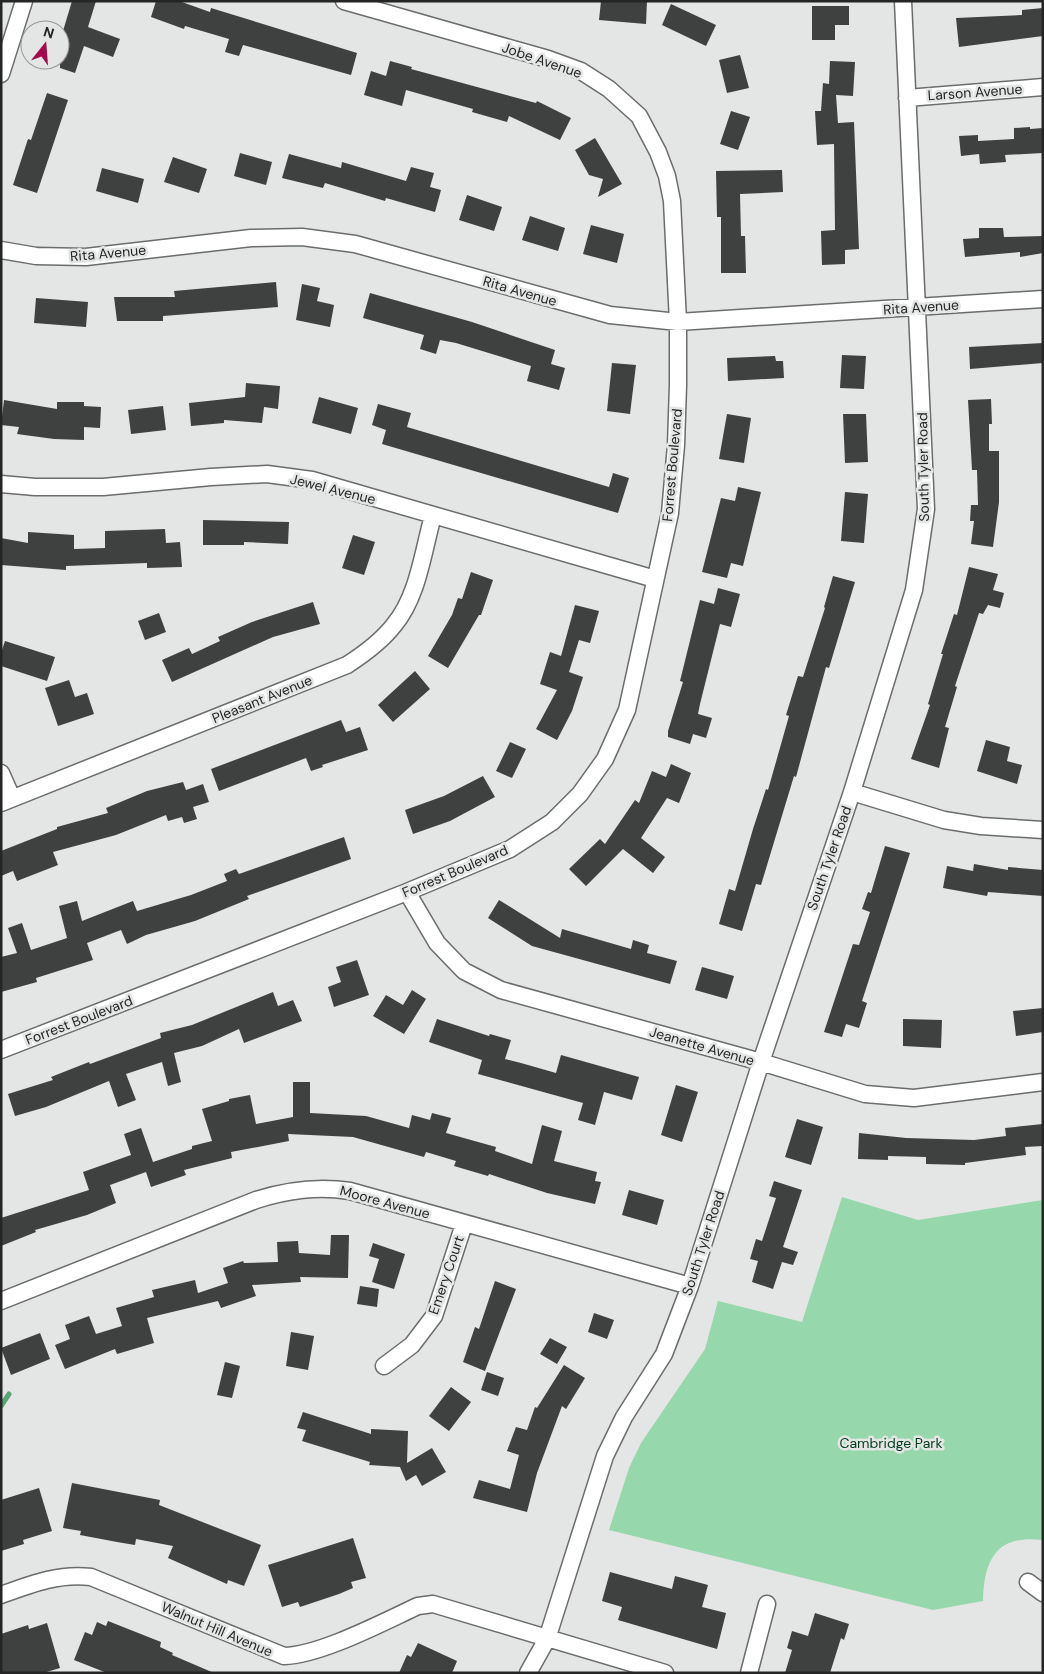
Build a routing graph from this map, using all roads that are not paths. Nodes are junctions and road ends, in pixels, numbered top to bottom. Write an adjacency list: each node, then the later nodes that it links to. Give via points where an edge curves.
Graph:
1 (24, 1): 4 (street)
2 (344, 1): 10 (street, Jobe Avenue, via 581,71 609,89 639,116 658,152 672,201)
3 (903, 1): 6 (street, South Tyler Road)
4 (1, 74)
5 (1043, 87): 6 (street, Larson Avenue)
6 (906, 98): 9 (street, South Tyler Road)
7 (1, 250): 10 (street, Rita Avenue, via 36,256 86,257 252,238 302,237 355,244 610,315)
8 (1043, 299): 9 (street, Rita Avenue)
9 (918, 307): 10 (street, Rita Avenue); 15 (street, South Tyler Road, via 926,509 922,544 914,590)
10 (678, 322): 13 (street, Forrest Boulevard, via 678,385 670,513)
11 (1, 484): 12 (street, Jewel Avenue, via 103,487 267,474 312,480)
12 (434, 516): 13 (street, Jewel Avenue); 16 (street, Pleasant Avenue, via 410,599 395,625 372,648 347,665)
13 (655, 579): 18 (street, Forrest Boulevard, via 627,710 605,759 580,794 552,822 510,849)
14 (1, 773): 16 (street, Pleasant Avenue)
15 (852, 792): 17 (street, via 944,820); 20 (street, South Tyler Road)
16 (6, 800)
17 (1043, 830)
18 (407, 892): 19 (street, Forrest Boulevard); 20 (street, Jeanette Avenue, via 437,943 464,971 501,990)
19 (1, 1050)
20 (761, 1062): 21 (street, Jeanette Avenue, via 865,1094 914,1098); 23 (street, South Tyler Road)
21 (1043, 1082)
22 (464, 1224): 23 (street, Moore Avenue); 24 (street, Moore Avenue, via 350,1191 326,1188 297,1190 256,1200); 25 (street, Emery Court, via 434,1316 412,1345)
23 (690, 1286): 30 (street, South Tyler Road, via 664,1354 624,1417 605,1456)
24 (1, 1301)
25 (384, 1366)
26 (1028, 1582): 27 (street)
27 (1043, 1592)
28 (1, 1595): 30 (street, Walnut Hill Avenue, via 51,1578 91,1577 284,1656 324,1647 418,1606 433,1604)
29 (767, 1604): 33 (street)
30 (547, 1639): 31 (street, South Tyler Road); 32 (street, Walnut Hill Avenue)
31 (528, 1673)
32 (665, 1673)
33 (749, 1673)

